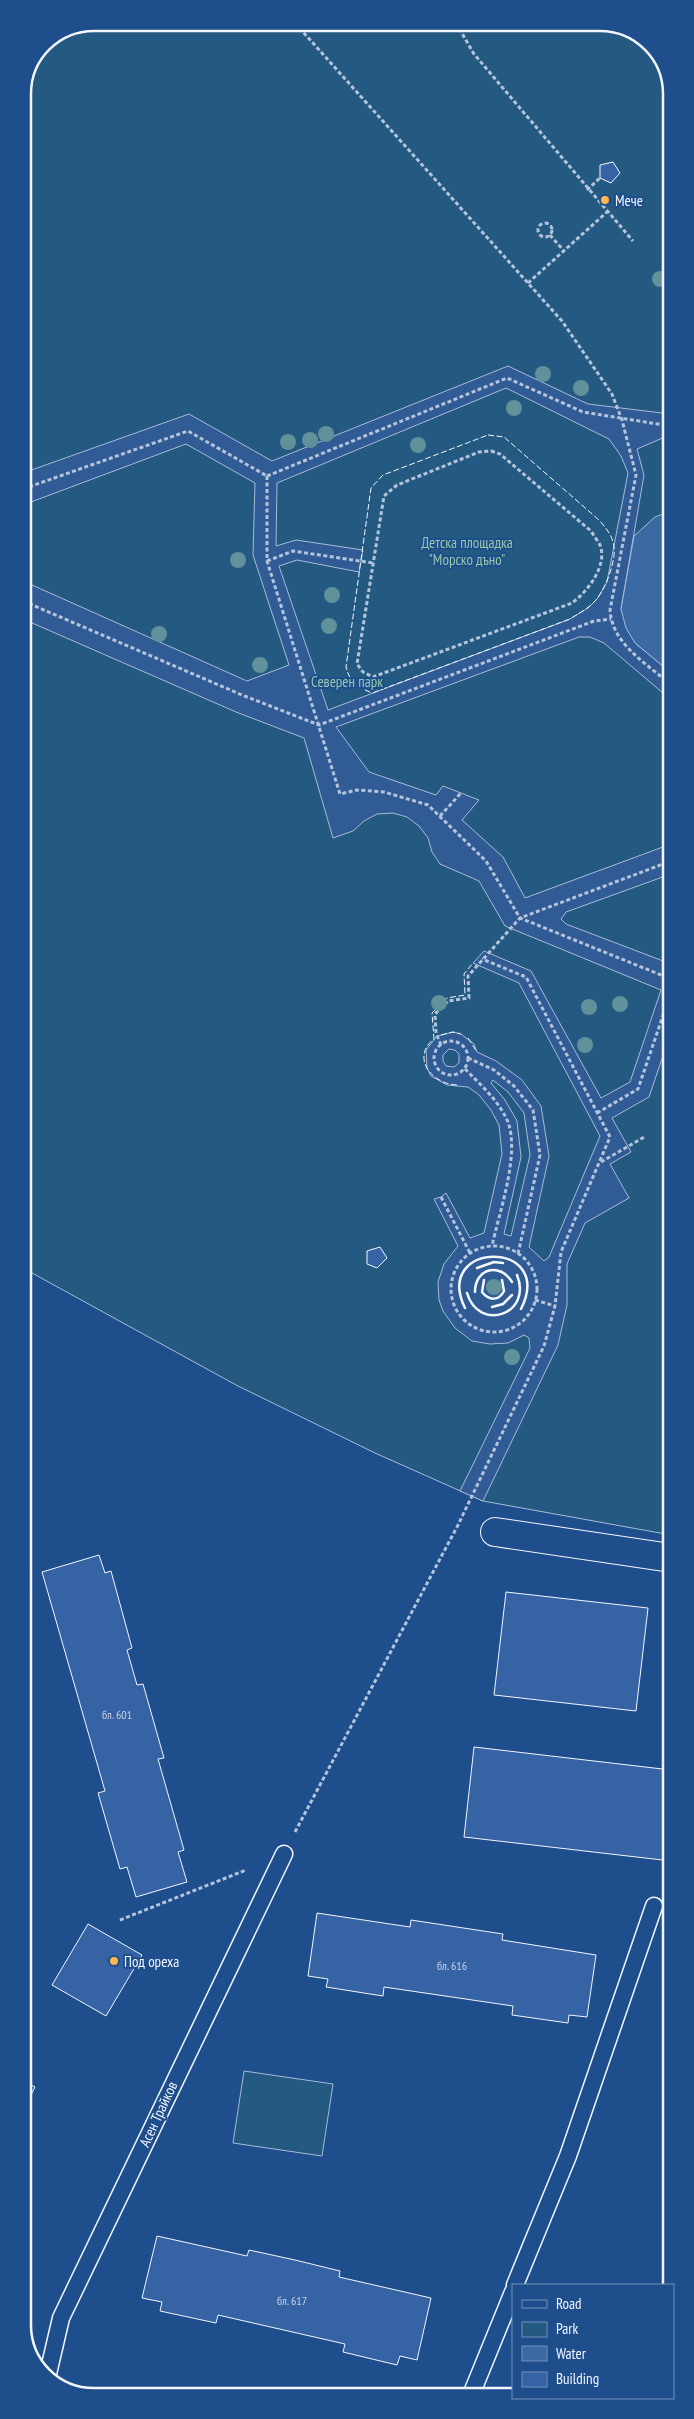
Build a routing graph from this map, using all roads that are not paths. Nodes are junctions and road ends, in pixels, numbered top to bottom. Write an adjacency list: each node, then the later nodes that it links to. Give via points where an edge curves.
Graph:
1 (495, 1532): 2 (street)
2 (663, 1557)
3 (284, 1854): 7 (lane, Асен Трайков, via 61,2318)
4 (654, 1906): 5 (lane, via 568,2156)
5 (515, 2284)
6 (512, 2294): 8 (lane)
7 (49, 2368)
8 (474, 2388)

